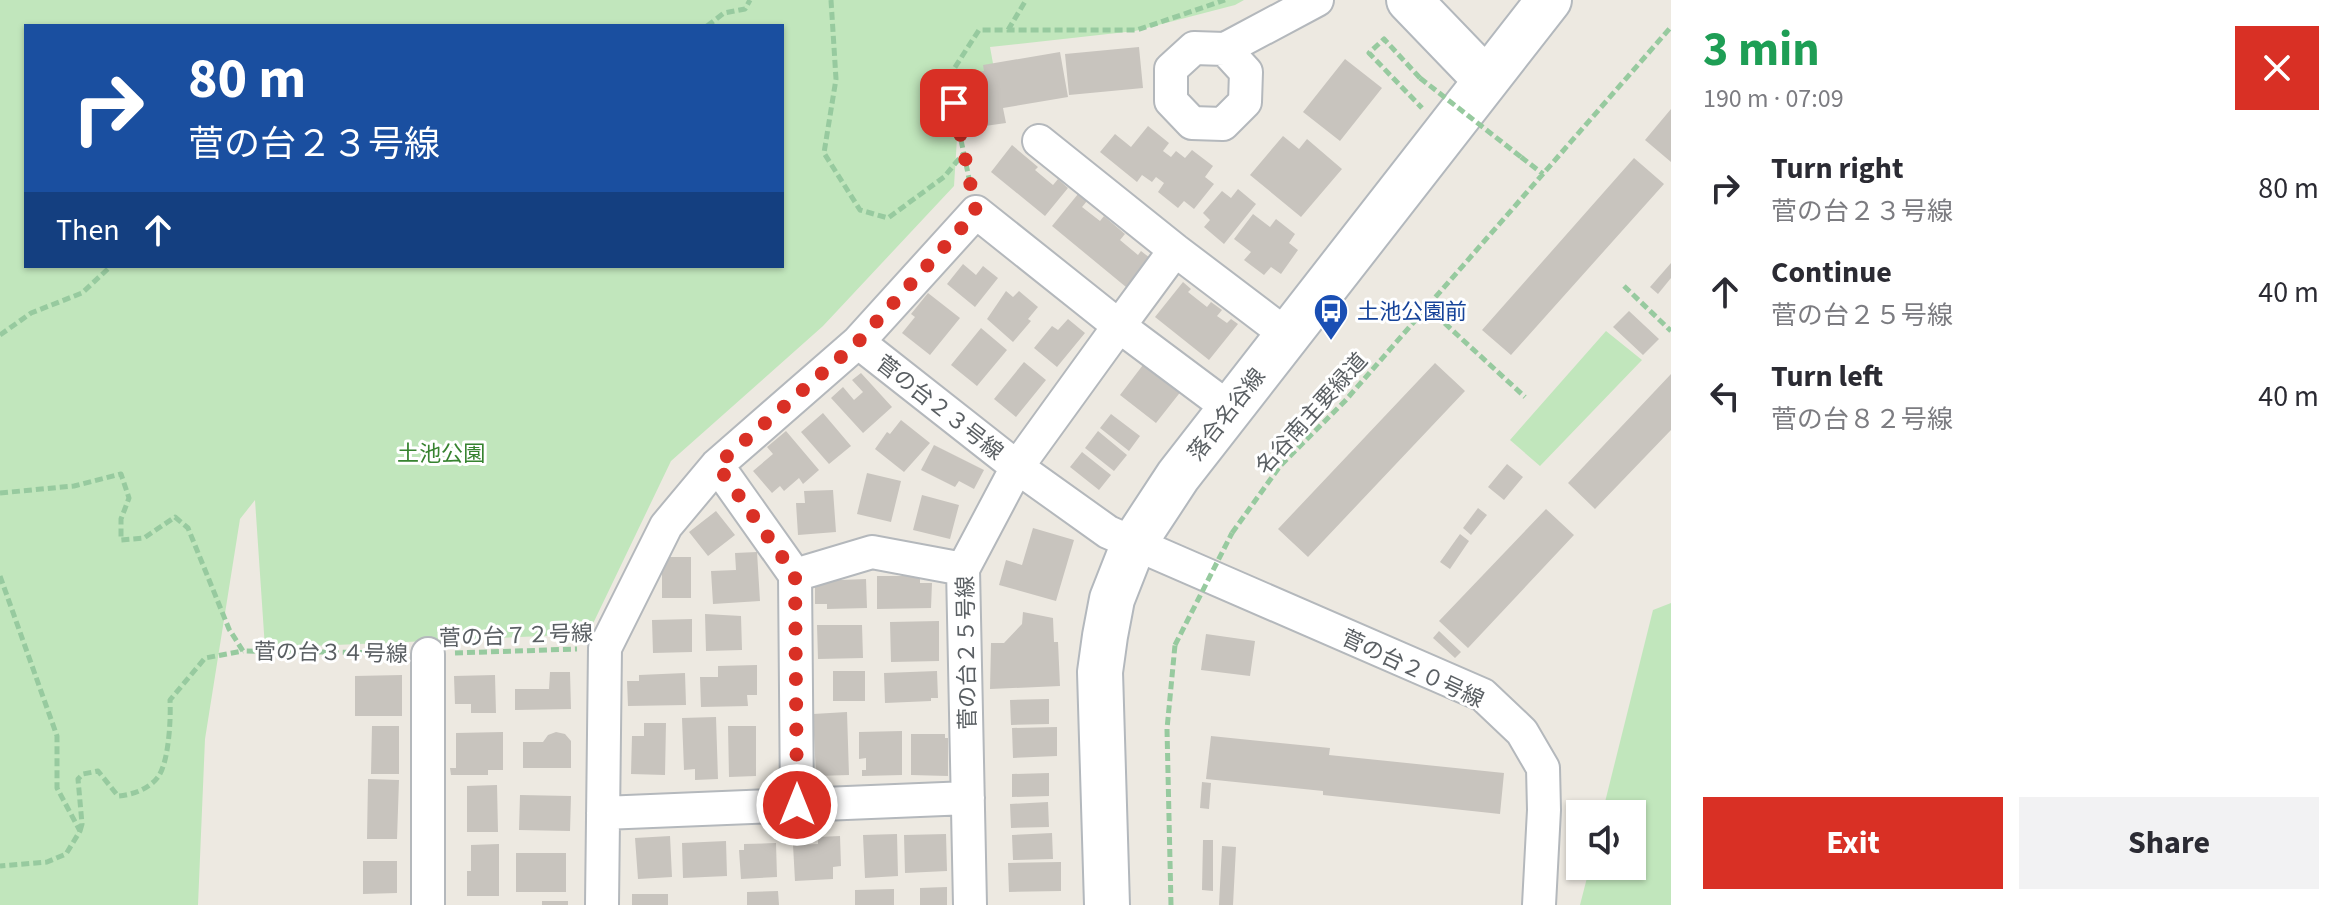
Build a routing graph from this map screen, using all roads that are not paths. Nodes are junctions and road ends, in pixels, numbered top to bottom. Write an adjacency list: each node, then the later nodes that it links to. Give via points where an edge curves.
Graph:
1 (1317, 0): 4 (street)
2 (1409, 0): 5 (street)
3 (1549, 0): 5 (street, 落合名谷線)
4 (1225, 49)
5 (1486, 80): 9 (street, 落合名谷線)
6 (1039, 141): 7 (street)
7 (1175, 250): 8 (street, 菅の台２５号線); 9 (street)
8 (1119, 326): 10 (street, via 976,212); 11 (street); 13 (street, 菅の台２５号線)
9 (1287, 335): 11 (street, 落合名谷線)
10 (858, 342): 12 (street, 菅の台２３号線); 13 (street, 菅の台２３号線)
11 (1230, 409): 14 (street, 落合名谷線)
12 (717, 465): 16 (street); 20 (street, 菅の台２３号線, via 666,526 605,648)
13 (1017, 467): 14 (street, 菅の台２３号線, via 1108,532); 15 (street, 菅の台２５号線)
14 (1134, 543): 24 (street, 落合名谷線, via 1112,599 1100,672); 25 (street, 菅の台２０号線, via 1483,695 1522,732 1543,768)
15 (963, 569): 16 (street, via 872,552); 18 (street, 菅の台２５号線)
16 (795, 575): 19 (street)
17 (428, 654): 21 (street, 菅の台３４号線)
18 (968, 798): 19 (street); 23 (street, 菅の台２５号線)
19 (797, 805): 20 (street)
20 (603, 813): 22 (street, 菅の台２３号線)
21 (428, 905)
22 (602, 905)
23 (970, 905)
24 (1107, 905)
25 (1539, 905)

